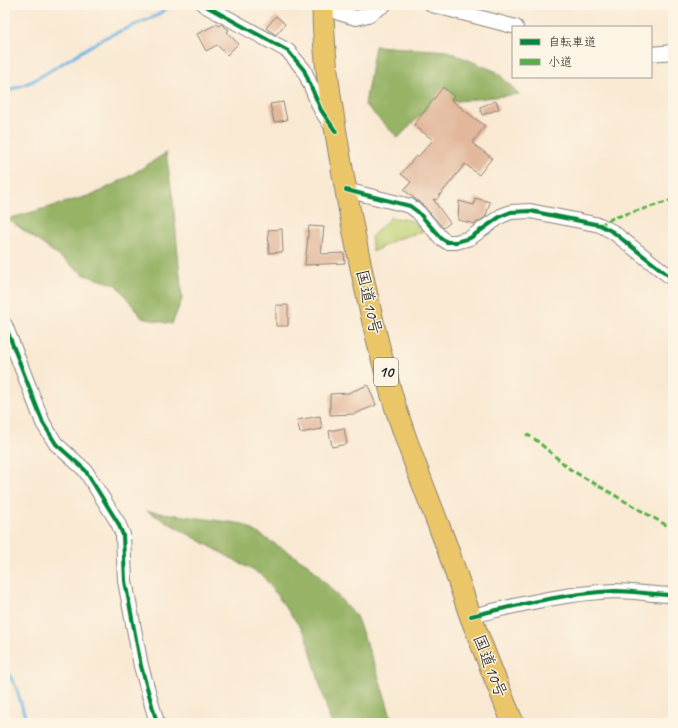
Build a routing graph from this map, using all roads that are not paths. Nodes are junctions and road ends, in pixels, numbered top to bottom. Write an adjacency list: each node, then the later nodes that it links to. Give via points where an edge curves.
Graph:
1 (204, 5): 8 (street, via 288,51 304,70 321,110)
2 (384, 5): 4 (street, via 368,15 356,18 339,13)
3 (432, 5): 5 (street)
4 (331, 6): 8 (highway, 国道10号 / 10, via 325,56)
5 (512, 26)
6 (673, 52): 7 (street)
7 (652, 54)
8 (336, 132): 9 (highway, 国道10号 / 10)
9 (346, 190): 10 (street, via 410,206 447,242 470,238 511,212 530,211 600,225 613,232); 13 (highway, 国道10号 / 10, via 360,266 392,397)
10 (673, 279)
11 (5, 325): 14 (street, via 43,423 56,444 86,470 123,535 125,581 142,666)
12 (673, 595): 13 (street, via 617,591 582,593)
13 (471, 616): 15 (highway, 国道10号 / 10)
14 (157, 723)
15 (513, 723)

